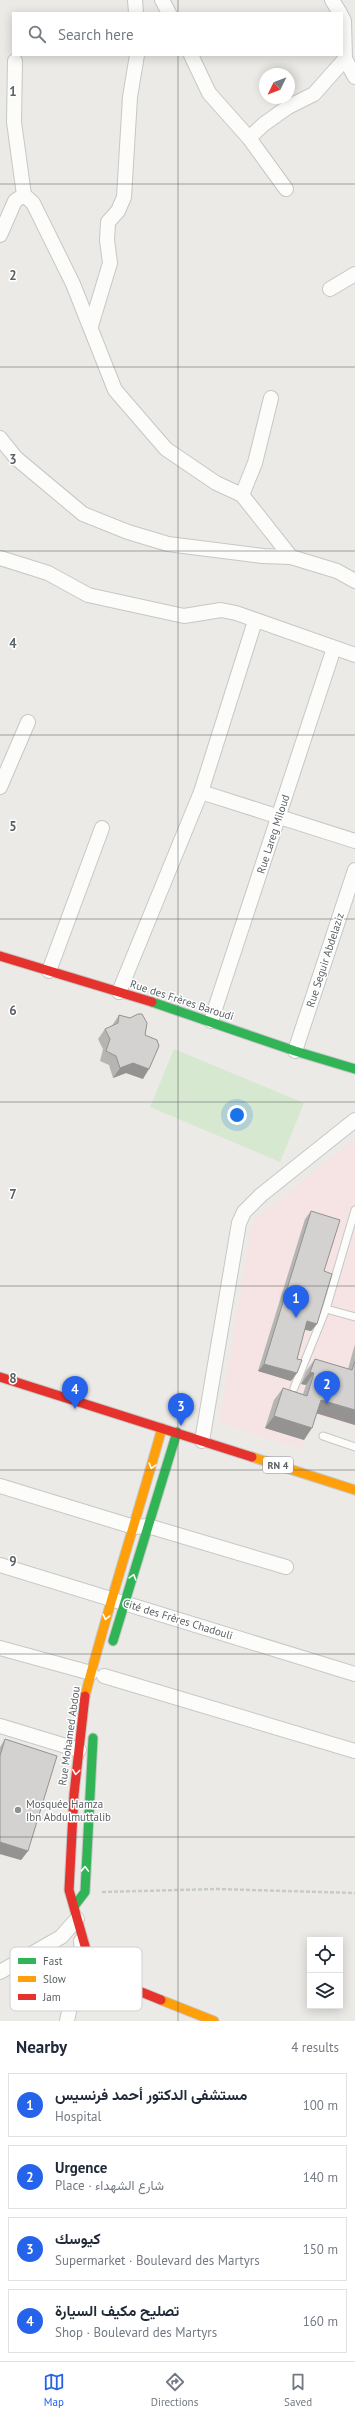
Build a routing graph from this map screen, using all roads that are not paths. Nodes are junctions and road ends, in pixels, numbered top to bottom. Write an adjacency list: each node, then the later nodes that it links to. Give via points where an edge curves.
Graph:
1 (135, 0): 4 (street)
2 (162, 0): 5 (street)
3 (332, 0): 6 (street)
4 (136, 12)
5 (168, 12)
6 (339, 12)
7 (343, 19): 10 (street)
8 (137, 56): 19 (street, via 130,97 124,197 118,211 108,222 110,263)
9 (191, 56): 13 (street, via 209,93)
10 (345, 59): 12 (street); 13 (street, via 314,94 288,107)
11 (15, 61): 15 (street, via 14,122)
12 (355, 77)
13 (249, 138): 14 (street)
14 (286, 189)
15 (24, 195): 16 (street, via 15,201); 19 (street, via 33,203 39,214)
16 (0, 235)
17 (355, 274): 18 (street)
18 (330, 289)
19 (90, 326): 22 (street, via 115,390 166,449 216,483)
20 (271, 398): 22 (street, via 255,463)
21 (0, 438): 23 (street, via 16,458 83,514 168,544)
22 (242, 495): 23 (street)
23 (291, 557): 25 (street, via 337,571)
24 (0, 558): 26 (street, via 48,573 88,595 184,616 221,610)
25 (355, 581)
26 (255, 621): 27 (street); 31 (street)
27 (334, 648): 28 (street); 32 (street, Rue Lareg Miloud)
28 (355, 655)
29 (28, 722): 30 (street)
30 (0, 787)
31 (201, 792): 32 (street); 38 (street)
32 (279, 817): 34 (street); 39 (street, Rue Lareg Miloud)
33 (102, 828): 37 (street)
34 (355, 841)
35 (355, 870): 40 (street, Rue Seguir Abdelaziz)
36 (0, 956): 37 (street, Rue des Frères Baroudi)
37 (49, 971): 38 (street, Rue des Frères Baroudi)
38 (119, 992): 39 (street, Rue des Frères Baroudi)
39 (211, 1021): 40 (street, Rue des Frères Baroudi)
40 (295, 1051): 41 (street, Rue des Frères Baroudi)
41 (355, 1069)
42 (355, 1120): 51 (street, via 261,1195 244,1212 239,1223)
43 (355, 1210): 44 (lane)
44 (326, 1308): 45 (lane); 47 (lane)
45 (355, 1317)
46 (0, 1377): 48 (street, RN 4)
47 (294, 1388)
48 (162, 1428): 49 (street, RN 4); 56 (street, Rue Mohamed Abdou, one-way to 56)
49 (177, 1432): 51 (street, RN 4); 55 (street)
50 (323, 1436): 52 (lane)
51 (202, 1441): 54 (street, RN 4)
52 (355, 1447)
53 (0, 1486): 56 (street)
54 (355, 1490)
55 (148, 1526): 56 (street); 58 (street); 60 (street, one-way to 55)
56 (134, 1527): 59 (street, Rue Mohamed Abdou)
57 (0, 1565): 59 (street, Cité des Frères Chadouli)
58 (286, 1567)
59 (111, 1598): 60 (street, Cité des Frères Chadouli); 64 (street, Rue Mohamed Abdou, one-way to 64)
60 (124, 1602): 62 (street); 63 (street, Cité des Frères Chadouli)
61 (0, 1648): 64 (street)
62 (110, 1653)
63 (355, 1674)
64 (101, 1675): 67 (street, Rue Mohamed Abdou, via 85,1696); 68 (street)
65 (0, 1726): 67 (street)
66 (94, 1729): 69 (street, one-way to 66, via 85,1892)
67 (79, 1750): 69 (street, Rue Mohamed Abdou, one-way to 69, via 69,1868 69,1890)
68 (355, 1751)
69 (75, 1905): 70 (street, Rue Mohamed Abdou)
70 (77, 1919): 71 (street, Rue Mohamed Abdou); 72 (street, via 60,1937)
71 (81, 1935): 73 (street); 74 (street, Rue Mohamed Abdou)
72 (43, 1947)
73 (82, 1947)
74 (85, 1947)
75 (10, 1966): 76 (street)
76 (0, 1972)
77 (142, 1993): 80 (street, Rue Mohamed Abdou)
78 (69, 2011): 79 (street)
79 (67, 2021)
80 (214, 2021)

